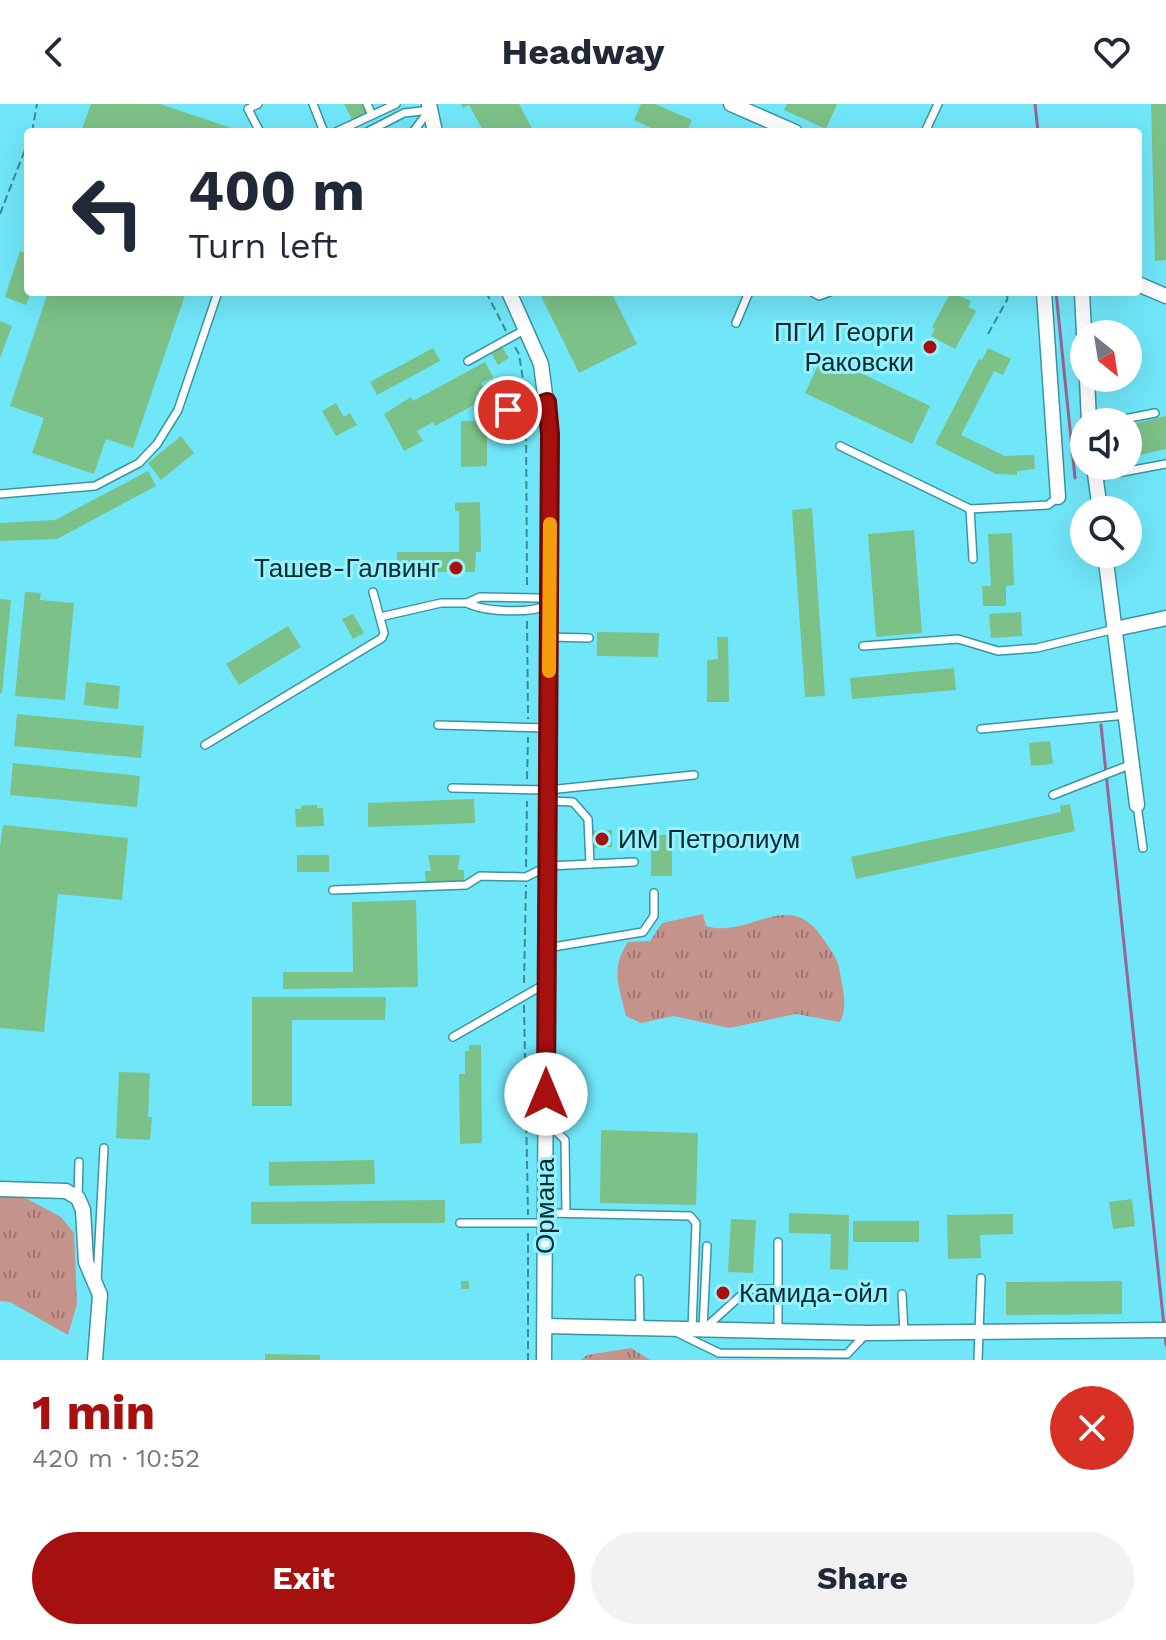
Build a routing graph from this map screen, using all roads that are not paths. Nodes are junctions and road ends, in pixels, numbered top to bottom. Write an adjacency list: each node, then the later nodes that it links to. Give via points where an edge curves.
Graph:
1 (258, 104): 11 (lane, via 248,109)
2 (313, 104): 12 (lane)
3 (367, 104): 10 (lane)
4 (396, 104): 10 (lane)
5 (403, 104): 9 (lane)
6 (731, 104): 17 (street)
7 (938, 104): 18 (lane)
8 (429, 107): 9 (lane); 15 (lane); 16 (street)
9 (404, 113): 14 (lane)
10 (372, 115): 13 (lane)
11 (258, 128)
12 (322, 128)
13 (344, 128)
14 (375, 128)
15 (416, 128)
16 (434, 128)
17 (786, 128)
18 (927, 128)
19 (1142, 286): 25 (street)
20 (217, 296): 37 (lane, via 178,410 139,463 95,486)
21 (511, 296): 28 (street, Ормана)
22 (747, 296): 27 (lane)
23 (1044, 296): 38 (street)
24 (1082, 296): 26 (street)
25 (1166, 296)
26 (1083, 320)
27 (736, 323)
28 (526, 329): 29 (lane); 30 (street, Ормана, via 541,364)
29 (468, 361)
30 (547, 402): 31 (lane, via 526,410); 44 (street, Ормана)
31 (479, 412)
32 (1155, 413): 33 (lane)
33 (1142, 416)
34 (840, 446): 39 (lane)
35 (1166, 464): 36 (lane)
36 (1142, 466)
37 (0, 494)
38 (1058, 497): 39 (lane, via 1048,505)
39 (970, 509): 40 (lane)
40 (973, 559)
41 (1107, 568): 47 (street)
42 (373, 592): 45 (lane)
43 (467, 603): 44 (lane, via 480,609 527,610); 44 (lane, via 480,597 539,598); 45 (lane, via 441,603)
44 (550, 604): 48 (street, Ормана)
45 (380, 617): 55 (lane, via 382,638)
46 (1166, 618): 47 (street)
47 (1115, 629): 50 (lane, via 1037,648 998,651 958,639); 51 (street)
48 (549, 637): 49 (lane); 53 (street, Ормана)
49 (589, 638)
50 (863, 646)
51 (1126, 715): 54 (lane); 56 (street)
52 (438, 725): 53 (lane)
53 (549, 728): 59 (street, Ормана)
54 (981, 729)
55 (205, 745)
56 (1132, 764): 60 (lane); 61 (street)
57 (694, 775): 59 (lane)
58 (452, 788): 59 (lane, via 527,789)
59 (548, 795): 64 (lane, via 573,802 588,819); 65 (street, Ормана)
60 (1053, 795)
61 (1137, 805): 62 (lane)
62 (1143, 848)
63 (634, 862): 64 (lane)
64 (590, 864): 65 (lane)
65 (548, 866): 66 (lane, via 526,877 480,876 466,885); 68 (street, Ормана)
66 (333, 890)
67 (654, 893): 68 (lane, via 654,916 643,932)
68 (547, 948): 69 (street, Ормана)
69 (547, 983): 70 (lane); 71 (street, Ормана)
70 (453, 1037)
71 (546, 1122): 76 (lane, via 565,1140); 77 (street, Ормана)
72 (104, 1148): 83 (lane)
73 (79, 1162): 75 (lane)
74 (0, 1189): 75 (street, via 66,1191)
75 (78, 1198): 83 (street, via 86,1262)
76 (566, 1213): 77 (lane); 89 (lane, via 690,1216 696,1223)
77 (545, 1218): 78 (lane); 86 (street, Ормана)
78 (460, 1223)
79 (778, 1242): 84 (lane)
80 (707, 1246): 89 (lane)
81 (981, 1278): 92 (lane)
82 (639, 1279): 87 (lane)
83 (97, 1283): 95 (street)
84 (778, 1289): 89 (lane, via 748,1289); 90 (lane)
85 (902, 1294): 93 (lane)
86 (545, 1326): 87 (street); 96 (street, Ормана)
87 (640, 1328): 88 (street)
88 (669, 1328): 89 (street); 94 (lane, via 719,1353 847,1354)
89 (698, 1329): 90 (street)
90 (778, 1330): 94 (street)
91 (1159, 1330): 92 (street)
92 (980, 1331): 93 (street); 97 (lane)
93 (904, 1332): 94 (street)
94 (867, 1333)
95 (95, 1360)
96 (544, 1360)
97 (978, 1360)

